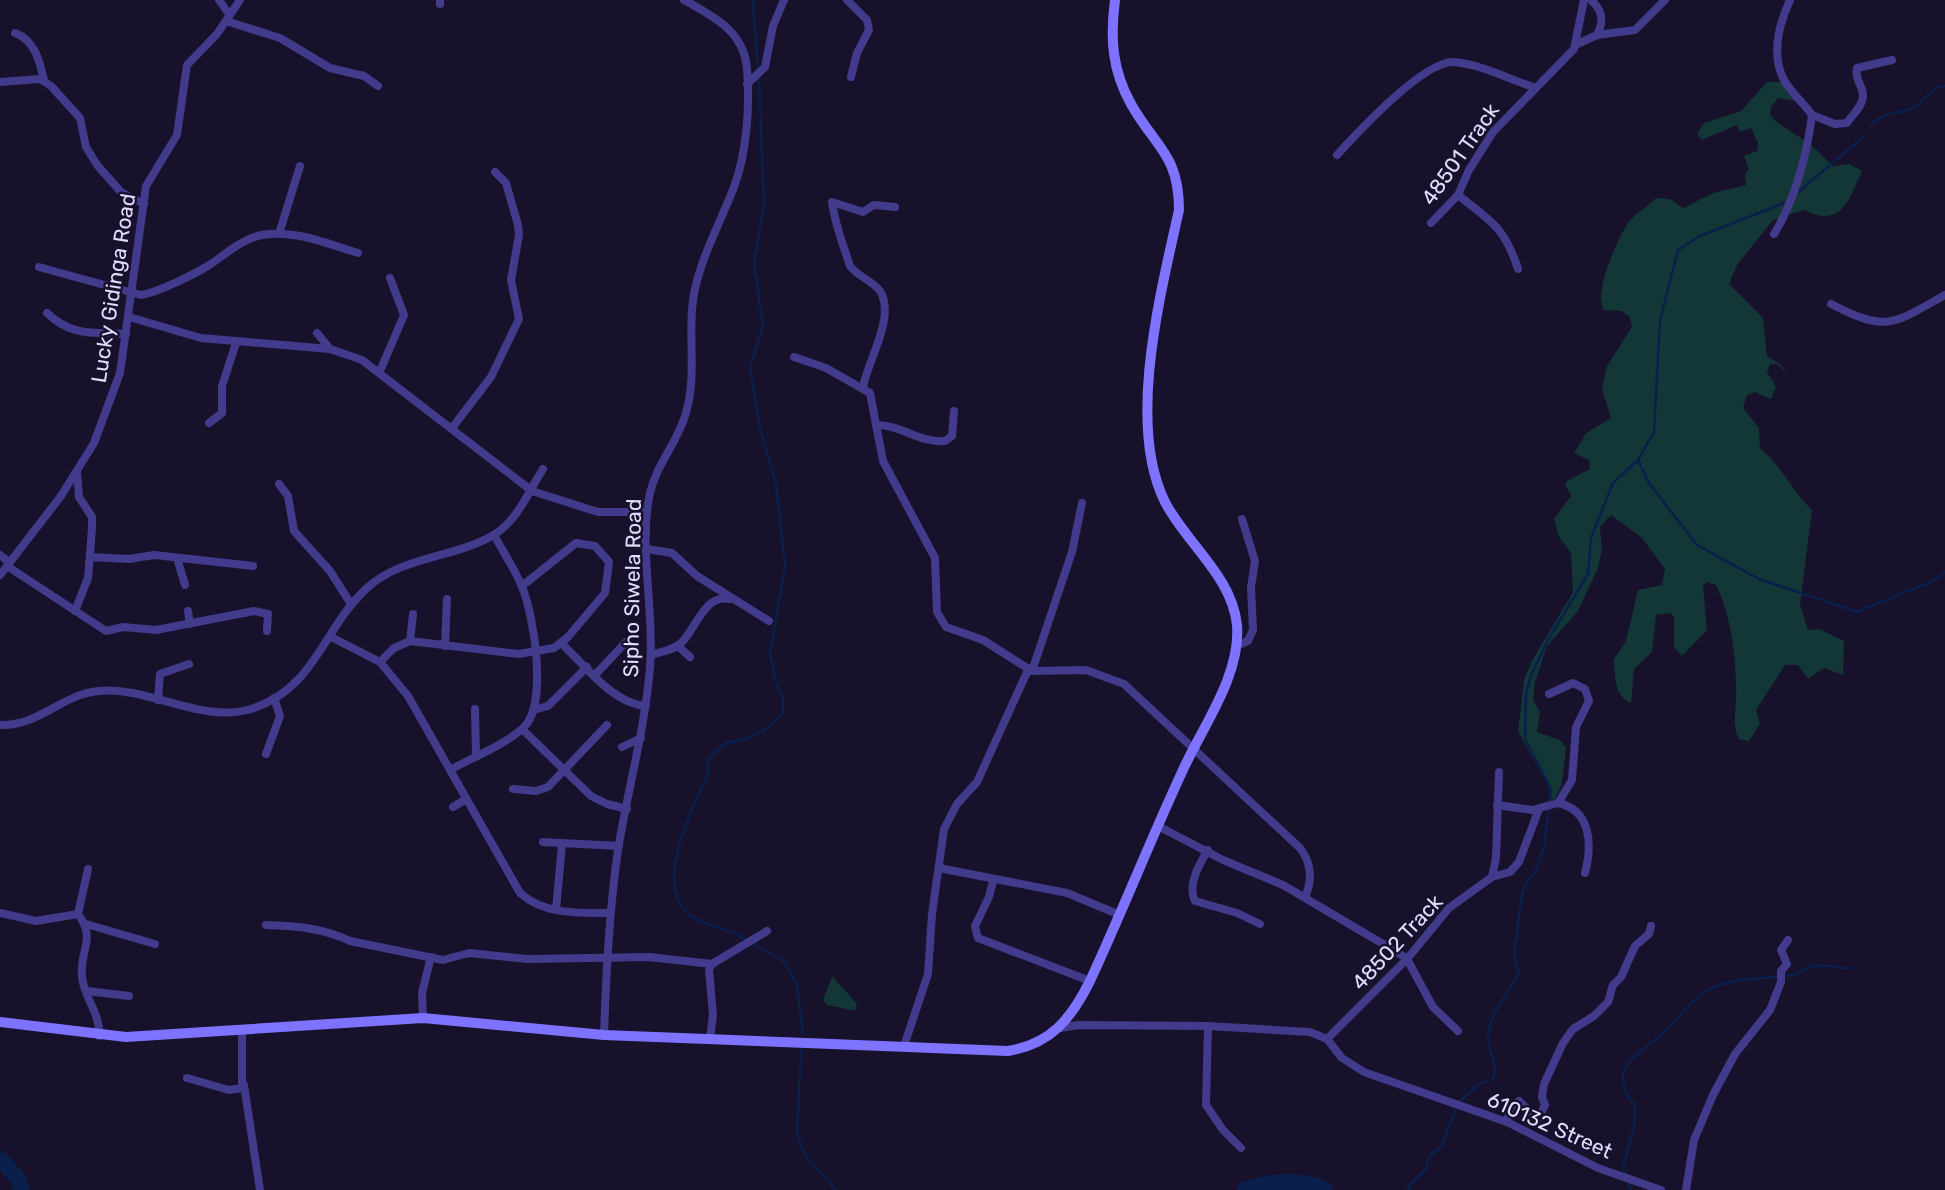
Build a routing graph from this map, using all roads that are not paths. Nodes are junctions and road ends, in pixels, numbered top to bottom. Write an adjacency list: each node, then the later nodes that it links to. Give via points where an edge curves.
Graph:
1 (219, 0): 11 (street)
2 (240, 0): 11 (street, Lucky Gidinga Road)
3 (684, 0): 18 (street, Sipho Siwela Road, via 735,33)
4 (784, 0): 18 (street, via 765,67)
5 (847, 0): 16 (street, via 869,30)
6 (1115, 0): 84 (street, via 1112,40 1117,74 1132,106 1173,166 1179,194 1153,335 1151,457 1159,488 1175,520 1210,566 1233,607)
7 (1584, 0): 14 (street)
8 (1591, 0): 13 (street, via 1602,14)
9 (1665, 0): 13 (street, via 1635,30)
10 (1790, 0): 22 (street, via 1779,27 1780,66 1787,84)
11 (227, 17): 20 (street, via 280,38 330,68 364,76); 27 (street, Lucky Gidinga Road, via 187,65 177,135 146,186)
12 (15, 33): 17 (street, via 28,40)
13 (1597, 35): 14 (street)
14 (1575, 45): 21 (street, 48501 Track)
15 (1892, 60): 22 (street, via 1857,68 1862,101 1847,123 1835,124)
16 (851, 77)
17 (44, 81): 19 (street); 27 (street, via 75,111 89,155 112,184)
18 (749, 81): 57 (street, Sipho Siwela Road, via 742,161 702,263 691,309 692,380 686,414 659,467)
19 (0, 82)
20 (378, 86)
21 (1536, 88): 23 (street, via 1460,63 1444,63 1397,95); 26 (street, 48501 Track, via 1493,132)
22 (1812, 115): 31 (street, via 1788,208)
23 (1337, 155)
24 (300, 166): 30 (street)
25 (495, 172): 51 (street, via 506,183 518,225 510,280 519,319 491,377)
26 (1458, 195): 29 (street, 48501 Track); 34 (street, via 1501,229)
27 (144, 204): 36 (street, Lucky Gidinga Road)
28 (895, 207): 47 (street, via 874,205 863,212 832,202 836,231 850,266 877,288 884,301 882,336)
29 (1431, 223)
30 (279, 234): 32 (street); 36 (street, via 245,241 205,268 155,292 141,295)
31 (1774, 234)
32 (358, 253)
33 (39, 267): 36 (street)
34 (1518, 269)
35 (390, 278): 46 (street, via 404,315)
36 (131, 290): 40 (street, Lucky Gidinga Road)
37 (1945, 295): 38 (street, via 1891,323 1861,319)
38 (1831, 304)
39 (47, 313): 42 (street, via 74,332)
40 (129, 317): 42 (street, Lucky Gidinga Road); 43 (street)
41 (317, 333): 44 (street)
42 (126, 334): 53 (street, Lucky Gidinga Road, via 110,406)
43 (236, 343): 44 (street); 49 (street, via 222,386 222,413)
44 (330, 349): 46 (street)
45 (794, 357): 47 (street)
46 (380, 372): 51 (street)
47 (863, 387): 50 (street, via 872,396)
48 (954, 411): 50 (street, via 951,436 945,441 926,441 890,425)
49 (209, 423)
50 (876, 425): 91 (street, via 888,472 935,558 940,620 954,632 984,640)
51 (452, 428): 55 (street)
52 (543, 469): 55 (street)
53 (77, 472): 62 (street, via 81,504 92,517); 64 (street, Lucky Gidinga Road)
54 (279, 484): 71 (street, via 288,496 294,531 330,571)
55 (532, 491): 57 (street, via 598,512); 59 (street)
56 (1082, 503): 91 (street, via 1072,552)
57 (647, 512): 60 (street, Sipho Siwela Road)
58 (1242, 519): 84 (street, via 1255,561 1252,630 1248,641)
59 (494, 535): 68 (street); 71 (street, via 384,577)
60 (647, 549): 70 (street, via 672,553); 86 (street, Sipho Siwela Road)
61 (0, 555): 64 (street)
62 (90, 556): 63 (street); 72 (street, via 86,588)
63 (177, 558): 65 (street); 67 (street)
64 (8, 564): 66 (street, Lucky Gidinga Road); 72 (street)
65 (253, 566)
66 (0, 575)
67 (185, 585)
68 (522, 586): 81 (street, via 576,543 601,551 608,562 606,593); 85 (street)
69 (447, 599): 82 (street)
70 (735, 601): 75 (street); 83 (street, via 722,597 712,602)
71 (351, 604): 78 (street)
72 (75, 611): 76 (street, via 106,631)
73 (188, 611): 76 (street)
74 (413, 614): 79 (street)
75 (769, 621)
76 (190, 624): 77 (street, via 231,613 266,612)
77 (267, 631)
78 (331, 637): 88 (street); 94 (street, via 296,684)
79 (410, 641): 82 (street); 88 (street)
80 (627, 641): 92 (street)
81 (562, 644): 85 (street); 90 (street)
82 (445, 646): 85 (street)
83 (678, 646): 86 (street); 87 (street)
84 (1236, 646): 104 (street, via 1232,667)
85 (535, 652): 98 (street)
86 (651, 655): 96 (street, Sipho Siwela Road)
87 (690, 656)
88 (380, 662): 107 (street, via 408,696)
89 (189, 664): 95 (street, via 160,674)
90 (587, 667): 92 (street); 98 (street, via 548,706)
91 (1030, 671): 104 (street, via 1069,668 1109,677 1124,684); 122 (street, via 977,782 949,816)
92 (595, 675): 96 (street, via 628,703)
93 (1549, 694): 112 (street, via 1573,683 1589,698 1576,727 1572,780)
94 (274, 698): 95 (street, via 232,713); 105 (street, via 279,721)
95 (159, 700): 99 (street, via 96,691 27,723)
96 (646, 706): 102 (street, Sipho Siwela Road)
97 (475, 709): 106 (street)
98 (533, 710): 101 (street)
99 (0, 725)
100 (607, 725): 108 (street)
101 (522, 729): 106 (street); 108 (street)
102 (641, 738): 103 (street); 115 (street, Sipho Siwela Road)
103 (622, 747)
104 (1194, 747): 117 (street); 127 (street, via 1303,851 1310,877)
105 (266, 754)
106 (476, 755): 107 (street)
107 (450, 770): 111 (street)
108 (564, 770): 110 (street, via 543,789); 115 (street, via 591,796)
109 (1499, 772): 113 (street)
110 (513, 789)
111 (466, 799): 114 (street); 128 (street, via 520,893 539,906)
112 (1556, 804): 116 (street); 124 (street, via 1570,808 1586,824 1590,857)
113 (1497, 805): 116 (street); 125 (street)
114 (453, 807)
115 (627, 809): 120 (street, Sipho Siwela Road)
116 (1539, 809): 125 (street, 48502 Track, via 1519,862 1504,875)
117 (1158, 826): 121 (street); 132 (street)
118 (543, 842): 119 (street)
119 (562, 844): 120 (street); 128 (street)
120 (619, 846): 130 (street, Sipho Siwela Road)
121 (1208, 850): 127 (street); 133 (street, via 1197,867 1192,892 1195,901)
122 (939, 868): 126 (street); 157 (street, via 929,974)
123 (88, 869): 131 (street)
124 (1585, 873)
125 (1492, 877): 142 (street, 48502 Track, via 1449,908)
126 (993, 881): 132 (street, via 1067,893); 144 (street, via 975,926 978,938)
127 (1305, 897): 142 (street)
128 (556, 910): 130 (street)
129 (0, 913): 131 (street, via 36,921)
130 (609, 913): 141 (street, Sipho Siwela Road)
131 (78, 914): 134 (street)
132 (1120, 915): 144 (street)
133 (1260, 923)
134 (86, 924): 139 (street); 145 (street, via 82,977)
135 (266, 925): 140 (street, via 312,927 350,941)
136 (1651, 926): 160 (street, via 1635,946 1608,1002 1573,1029 1563,1043 1544,1084 1545,1105 1538,1119 1519,1101 1510,1108)
137 (767, 931): 143 (street)
138 (1788, 940): 164 (street, via 1781,950 1787,964 1770,1010 1724,1073 1694,1140)
139 (155, 944)
140 (431, 957): 141 (street, via 443,960 469,953 528,959); 147 (street, via 422,993)
141 (608, 957): 143 (street); 153 (street, Sipho Siwela Road)
142 (1407, 959): 151 (street, via 1437,1013); 156 (street, 48502 Track)
143 (712, 964): 155 (street)
144 (1090, 981): 150 (street)
145 (87, 991): 146 (street); 154 (street)
146 (129, 996)
147 (423, 1018): 152 (street); 153 (street)
148 (0, 1022): 154 (street)
149 (1208, 1026): 150 (street); 156 (street, via 1291,1029); 161 (street, via 1206,1105)
150 (1060, 1028): 157 (street, via 1035,1044 1008,1051)
151 (1458, 1031)
152 (242, 1032): 154 (street); 159 (street)
153 (604, 1035): 155 (street)
154 (99, 1036)
155 (710, 1038): 157 (street)
156 (1325, 1038): 160 (street, 610132 Street, via 1342,1058 1364,1072)
157 (904, 1046)
158 (187, 1078): 159 (street, via 229,1090)
159 (244, 1085): 162 (street)
160 (1507, 1122): 163 (street, 610132 Street, via 1598,1168)
161 (1241, 1148)
162 (260, 1190)
163 (1661, 1190)
164 (1686, 1190)

